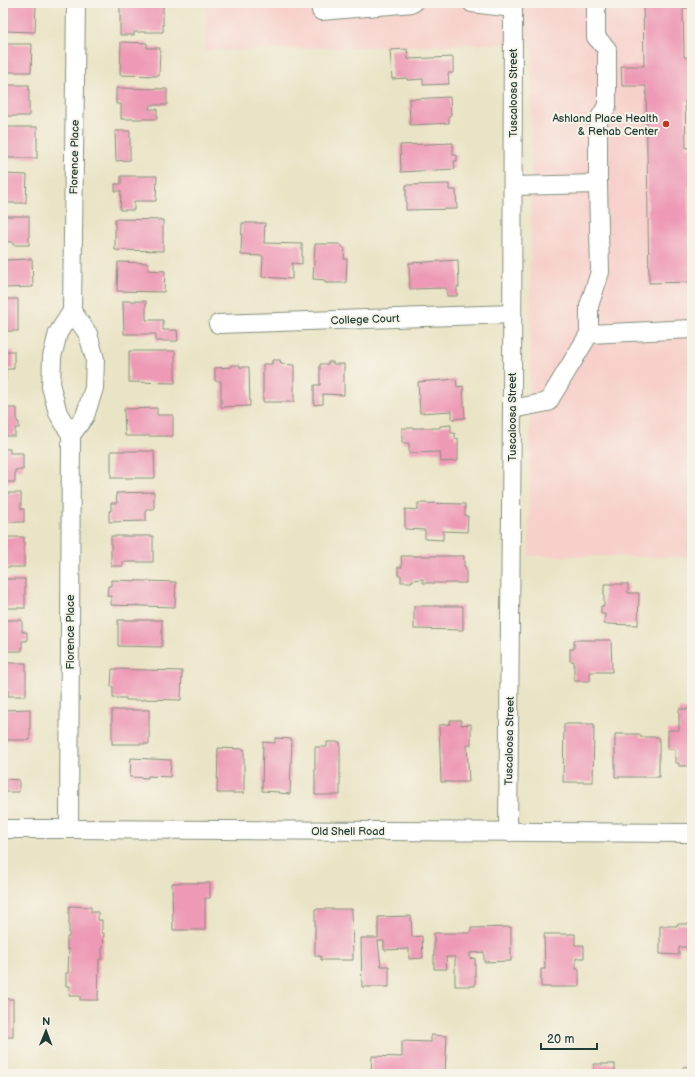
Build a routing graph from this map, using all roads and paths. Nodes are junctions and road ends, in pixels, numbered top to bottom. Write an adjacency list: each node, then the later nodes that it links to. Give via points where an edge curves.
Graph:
1 (76, 3): 9 (street, Florence Place)
2 (321, 3): 3 (street, via 321,11)
3 (413, 3)
4 (472, 3): 6 (street)
5 (596, 3): 7 (street, via 596,37 607,49 607,106 598,121)
6 (513, 5): 8 (street, Tuscaloosa Street)
7 (598, 184): 8 (street); 13 (street, via 600,272 589,306)
8 (513, 186): 10 (street, Tuscaloosa Street)
9 (72, 311): 15 (street, Florence Place, via 58,333 52,357 51,387 58,412); 15 (street, via 88,334 95,359 94,388 85,416)
10 (512, 314): 11 (street, College Court); 14 (street, Tuscaloosa Street)
11 (218, 324)
12 (692, 329): 13 (street)
13 (589, 334): 14 (street, via 548,402)
14 (512, 409): 18 (street, Tuscaloosa Street)
15 (71, 435): 17 (street, Florence Place)
16 (3, 829): 17 (street, Old Shell Road)
17 (69, 829): 18 (street, Old Shell Road)
18 (508, 832): 19 (street, Old Shell Road)
19 (692, 834)

